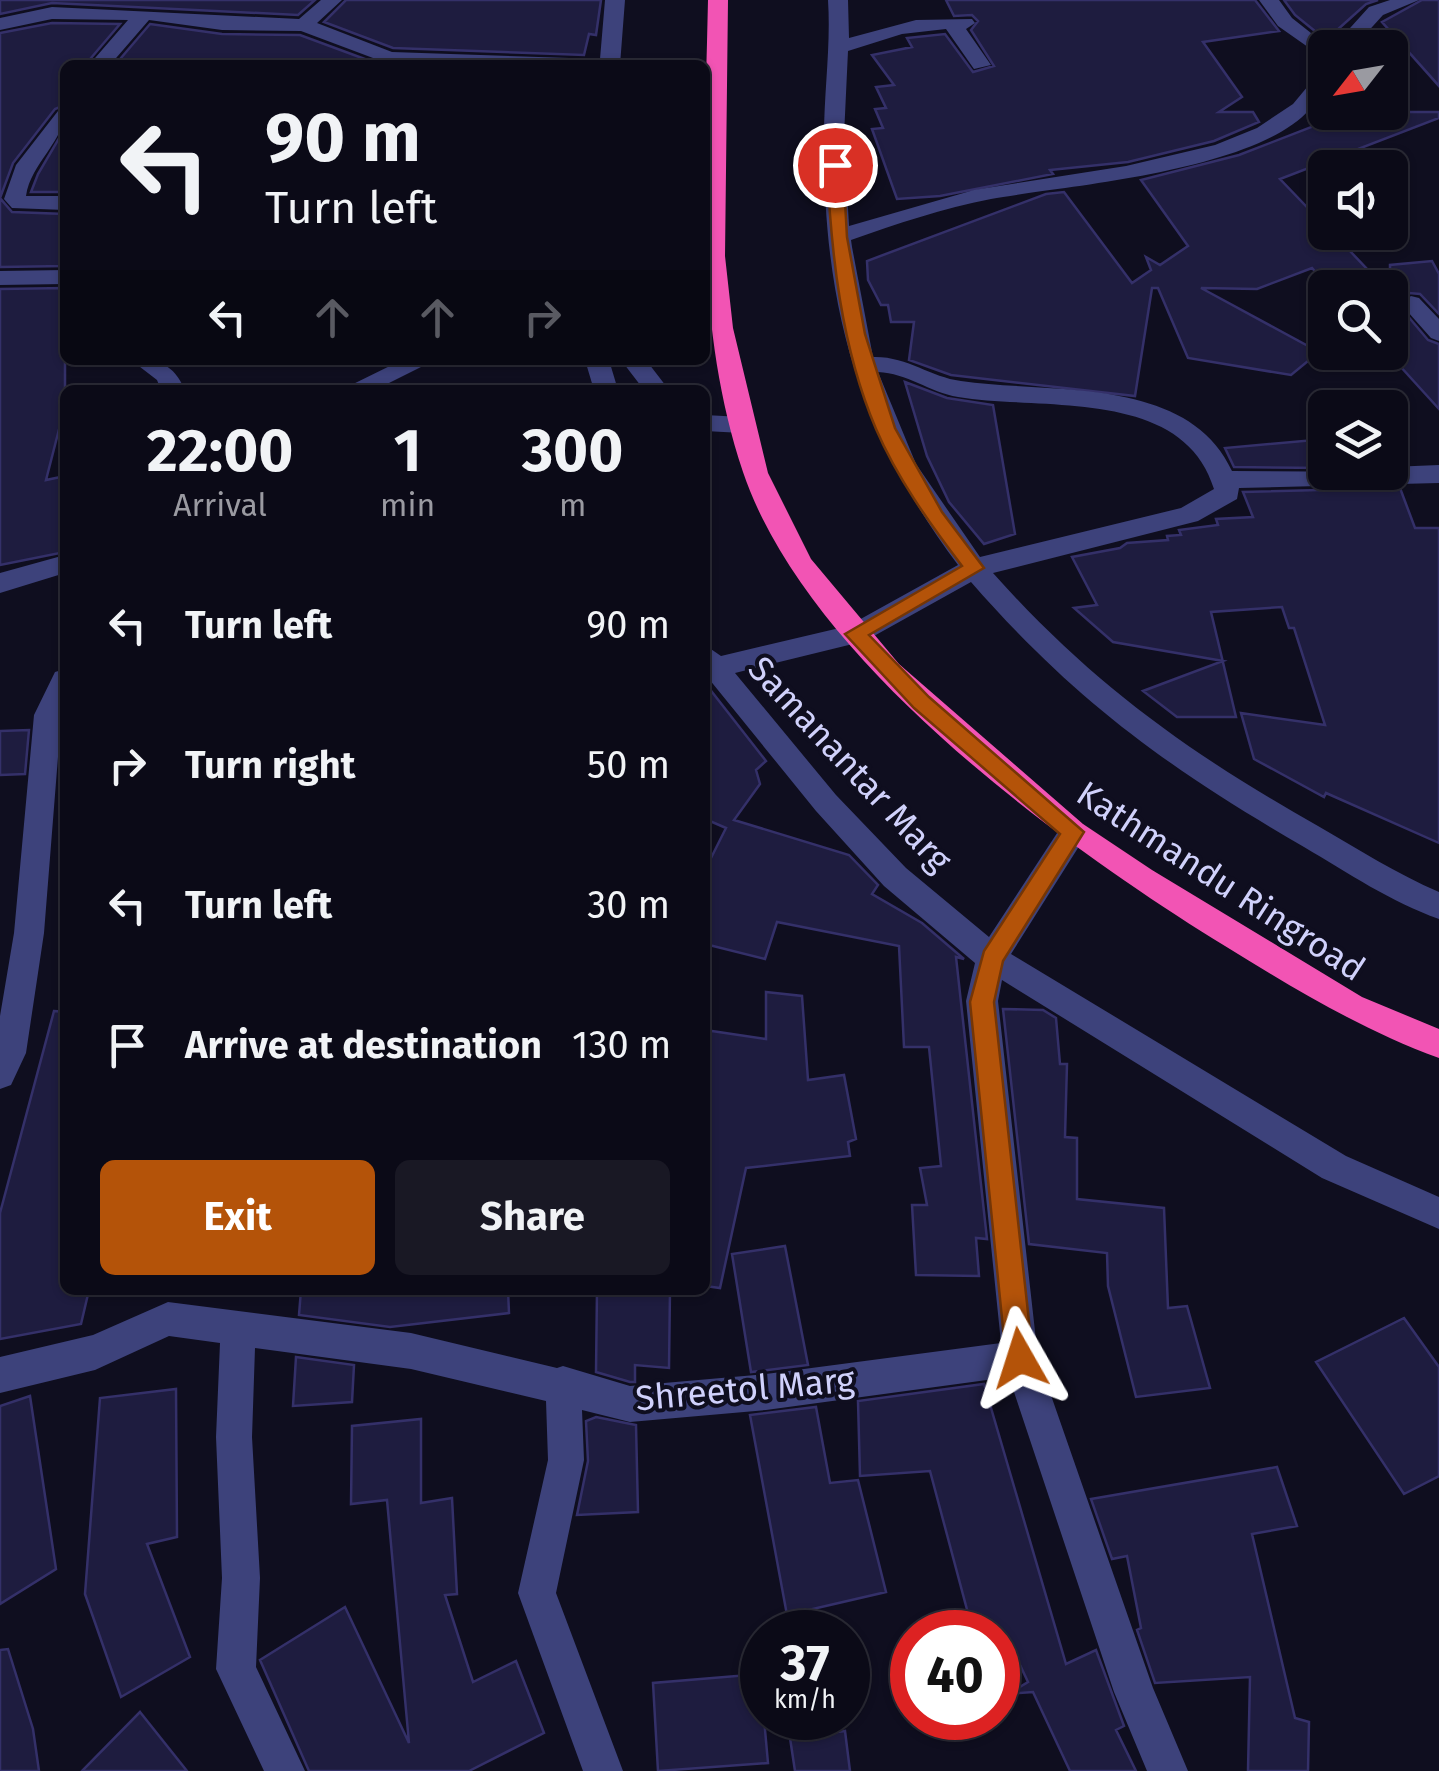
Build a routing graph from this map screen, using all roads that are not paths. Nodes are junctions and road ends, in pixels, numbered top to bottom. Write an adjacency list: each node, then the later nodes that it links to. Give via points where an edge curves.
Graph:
1 (332, 0): 11 (street)
2 (614, 0): 17 (street)
3 (718, 0): 35 (highway, Kathmandu Ringroad, via 714,256)
4 (838, 0): 14 (street)
5 (1269, 0): 13 (street)
6 (1409, 0): 7 (street)
7 (1371, 5): 12 (street)
8 (30, 8): 9 (street); 10 (street)
9 (144, 14): 11 (street); 15 (street)
10 (0, 24)
11 (304, 25): 16 (street, via 389,58)
12 (1354, 30)
13 (1308, 40)
14 (842, 48): 18 (street, via 937,20 959,23); 22 (street, via 834,132)
15 (103, 60)
16 (452, 60)
17 (610, 60)
18 (982, 65)
19 (1308, 101): 22 (street, via 1275,129 1224,149 942,204)
20 (60, 121): 21 (street, via 16,186 20,204)
21 (60, 203)
22 (839, 237): 30 (street)
23 (60, 277): 24 (street)
24 (0, 278)
25 (1412, 303): 26 (street)
26 (1439, 332)
27 (150, 365): 31 (street)
28 (410, 365): 32 (street)
29 (638, 365): 33 (street)
30 (865, 366): 37 (street, via 894,362 951,388 1112,406 1164,419 1202,438); 39 (street, via 886,428 935,517)
31 (170, 385)
32 (364, 385)
33 (654, 385)
34 (710, 423): 35 (street)
35 (742, 425): 41 (highway, Kathmandu Ringroad, via 756,473 801,564)
36 (1439, 474): 37 (street)
37 (1224, 480): 39 (street, via 1228,493 1188,515)
38 (60, 565): 40 (street)
39 (974, 568): 41 (street); 47 (street, via 1040,643 1142,731 1204,775)
40 (0, 583)
41 (855, 634): 42 (street); 45 (highway, Kathmandu Ringroad, via 922,702)
42 (710, 663)
43 (710, 667): 49 (street, Samanantar Marg, via 895,877)
44 (60, 690): 46 (street, via 48,715)
45 (1073, 832): 49 (street); 50 (highway, Kathmandu Ringroad, via 1352,1007)
46 (51, 862): 48 (street)
47 (1439, 906)
48 (14, 934): 51 (street, via 10,1053)
49 (992, 958): 52 (street, Samanantar Marg, via 1334,1168); 55 (street, via 982,1002)
50 (1439, 1044)
51 (0, 1076)
52 (1439, 1212)
53 (166, 1305): 54 (street, Shreetol Marg); 56 (street, Shreetol Marg, via 95,1352)
54 (238, 1325): 57 (street, Shreetol Marg, via 411,1350); 58 (street, via 236,1669)
55 (1020, 1358): 57 (street, Shreetol Marg, via 630,1404); 60 (street, via 1134,1692)
56 (0, 1376)
57 (563, 1384): 59 (street, via 566,1460 537,1593)
58 (285, 1771)
59 (603, 1771)
60 (1168, 1771)

